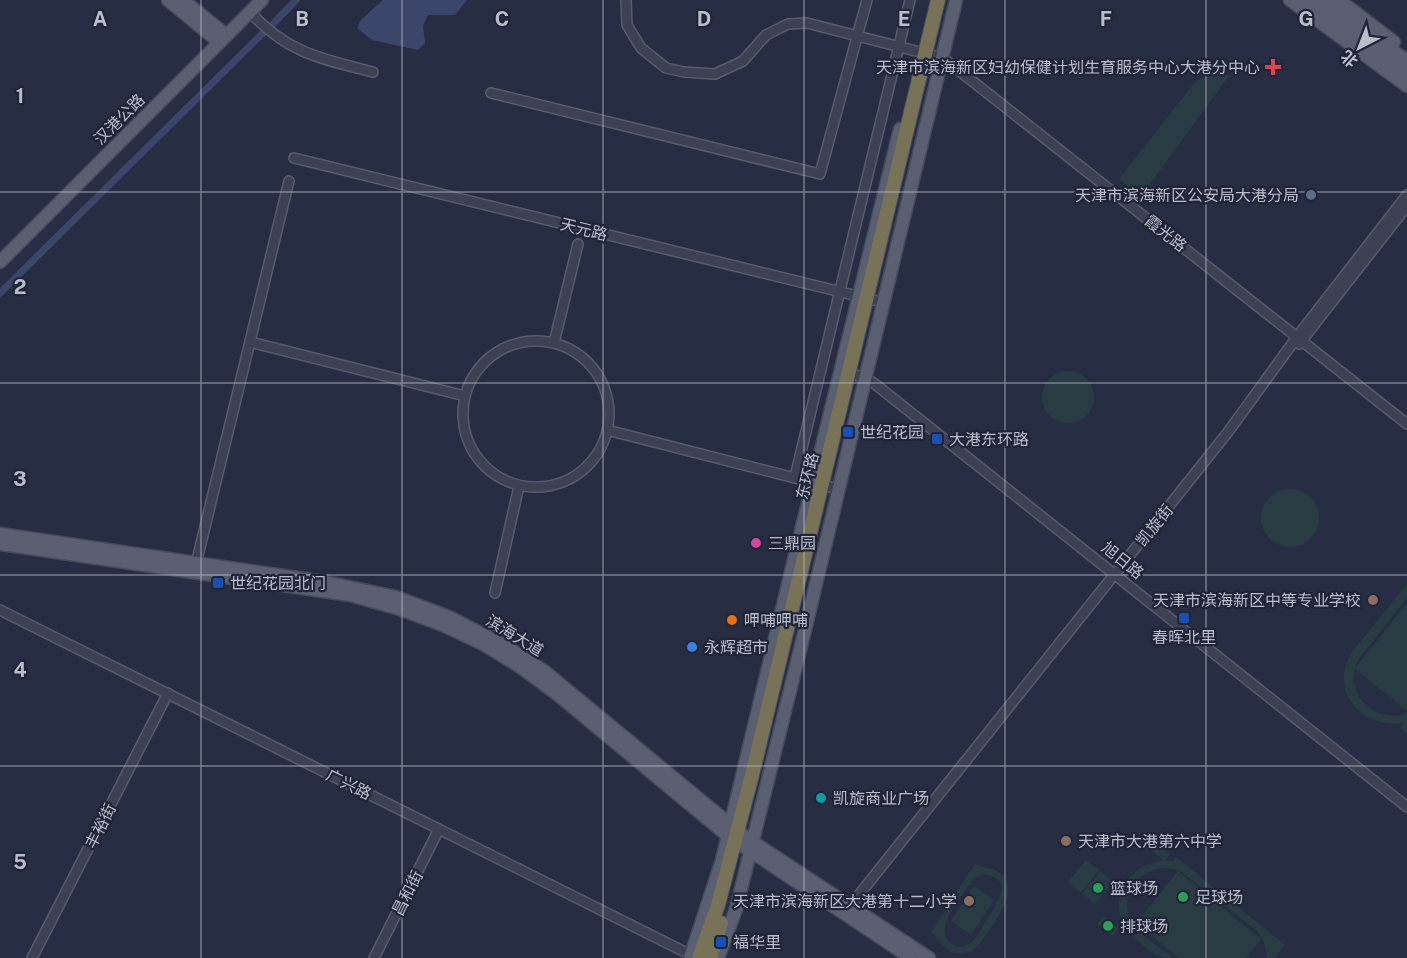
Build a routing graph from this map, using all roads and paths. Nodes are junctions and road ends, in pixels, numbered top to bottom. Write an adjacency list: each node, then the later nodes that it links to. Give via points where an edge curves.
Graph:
1 (168, 0): 17 (main road)
2 (183, 0): 17 (main road)
3 (262, 0): 15 (main road, 汉港公路)
4 (626, 0): 16 (street, 霞光路, via 627,25 641,48 666,68 684,72 715,74 743,61 766,35 788,24 807,23)
5 (867, 0): 16 (street)
6 (910, 0): 18 (street)
7 (932, 0): 20 (main road)
8 (938, 0): 20 (highway, 东环路)
9 (947, 0): 20 (highway, 东环路)
10 (957, 0): 20 (main road)
11 (1290, 0): 24 (main road)
12 (1307, 0): 23 (main road)
13 (1323, 0): 21 (main road)
14 (1338, 0): 19 (main road)
15 (252, 6): 17 (main road, 汉港公路); 22 (street, via 271,33 293,47)
16 (858, 35): 18 (street, 霞光路); 25 (street, via 820,174)
17 (221, 37): 31 (main road, 汉港公路); 32 (main road, 汉港公路)
18 (899, 46): 20 (street, 霞光路); 33 (street)
19 (1407, 51)
20 (932, 53): 34 (highway, 东环路); 35 (street, 霞光路); 38 (main road)
21 (1407, 61)
22 (373, 72)
23 (1407, 74)
24 (1407, 86)
25 (491, 93)
26 (294, 158): 33 (street, 天元路)
27 (289, 181): 36 (street)
28 (1407, 195): 35 (street, 凯旋街)
29 (1407, 206): 35 (street, 凯旋街)
30 (578, 244): 37 (street)
31 (0, 256)
32 (0, 262)
33 (841, 291): 34 (street, 天元路); 43 (street)
34 (867, 298): 38 (highway, 东环路)
35 (1301, 337): 40 (street, 霞光路); 41 (street, 霞光路); 49 (street, 凯旋街)
36 (250, 342): 39 (street); 48 (street)
37 (554, 343): 39 (street, via 531,341 508,346 489,358 474,375); 42 (street, via 577,353 596,371 607,394)
38 (853, 371): 44 (highway, 东环路); 49 (street, 旭日路)
39 (465, 396): 45 (street, via 463,419 468,442 480,462 498,477)
40 (1407, 419)
41 (1407, 424)
42 (607, 430): 43 (street); 45 (street, via 589,465 569,480 544,487)
43 (795, 477): 44 (street)
44 (826, 485): 56 (highway, 东环路)
45 (519, 486): 50 (street)
46 (0, 534): 48 (main road, 滨海大道)
47 (0, 544): 48 (main road, 滨海大道)
48 (195, 568): 56 (main road, 滨海大道, via 350,595 400,609 466,636 519,666 557,694)
49 (1118, 574): 53 (street, 旭日路); 54 (street, 旭日路); 57 (street, 凯旋街)
50 (495, 593)
51 (0, 610): 52 (street, 广兴路)
52 (168, 693): 55 (street, 广兴路); 59 (street, 丰裕街)
53 (1407, 800)
54 (1407, 807)
55 (439, 829): 58 (street, 广兴路); 60 (street, 昌和街)
56 (740, 839): 57 (main road, 滨海大道); 58 (highway, 东环路, via 718,905); 61 (highway, 东环路, via 728,903); 62 (main road, via 736,909); 63 (main road, 滨海大道)
57 (852, 908): 64 (main road, 滨海大道)
58 (694, 957)
59 (32, 958)
60 (374, 958)
61 (710, 958)
62 (718, 958)
63 (911, 958)
64 (929, 958)

